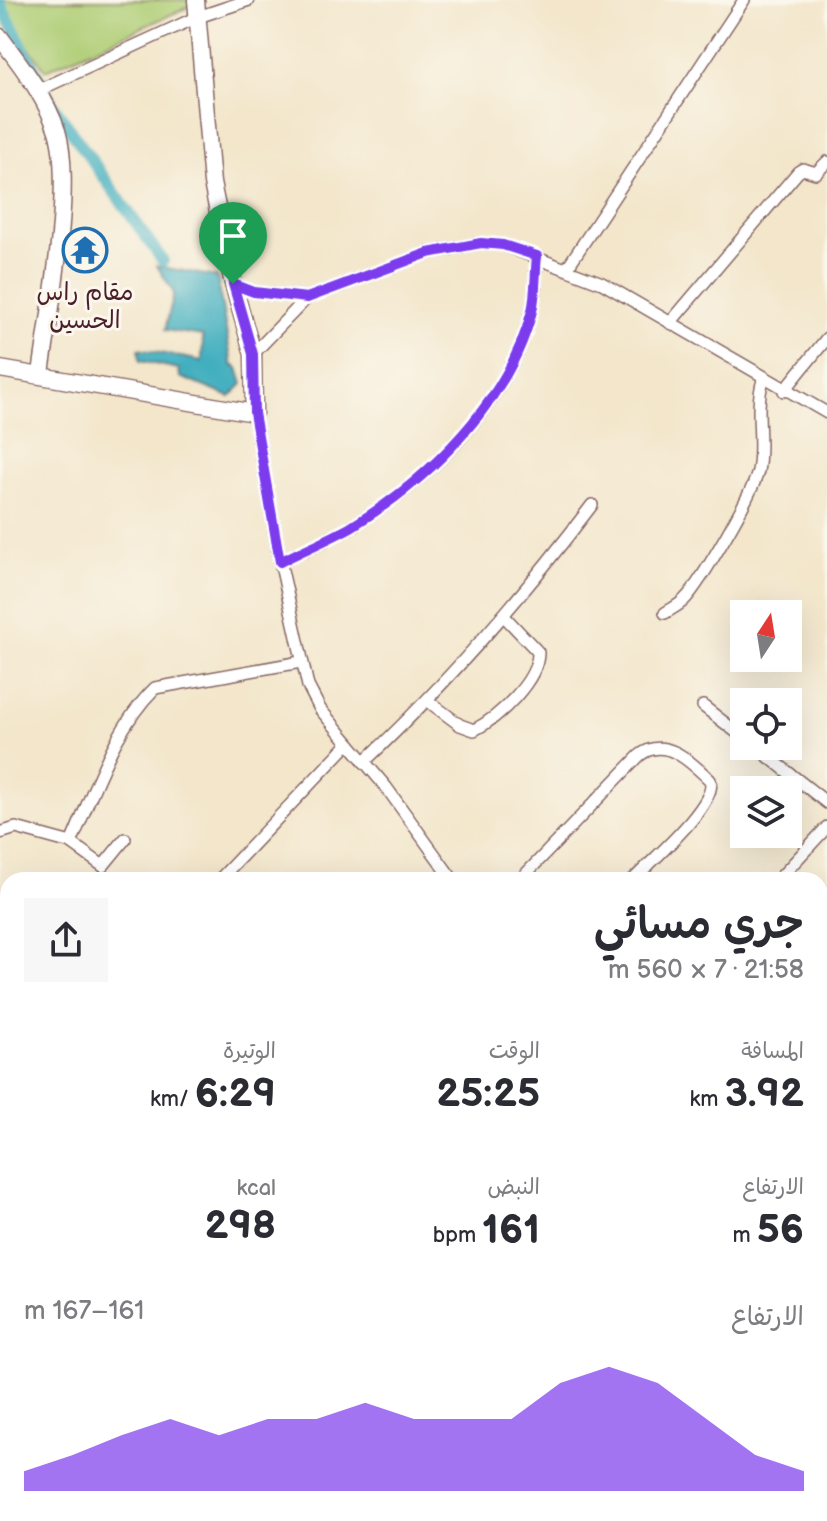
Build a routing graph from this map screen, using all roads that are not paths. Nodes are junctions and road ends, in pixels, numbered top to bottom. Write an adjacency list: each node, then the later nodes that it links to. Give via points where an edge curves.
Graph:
1 (196, 0): 4 (street)
2 (249, 0): 4 (street)
3 (744, 0): 9 (street)
4 (195, 18): 6 (street); 10 (street, via 212,183)
5 (0, 37): 6 (street)
6 (39, 90): 16 (street, via 57,132 62,162)
7 (827, 162): 12 (street, via 816,173 798,172)
8 (537, 256): 9 (street); 11 (street, via 503,245 460,246); 22 (street, via 533,308 518,352 465,431 408,486 351,526)
9 (567, 268): 12 (street)
10 (233, 284): 11 (street); 14 (street)
11 (307, 298): 14 (street)
12 (670, 323): 17 (street)
13 (827, 338): 18 (street)
14 (253, 354): 19 (street)
15 (0, 369): 16 (street)
16 (41, 374): 19 (street)
17 (763, 380): 18 (street); 23 (street, via 761,450 753,485 700,580 684,601)
18 (784, 391): 20 (street)
19 (254, 413): 22 (street)
20 (827, 413)
21 (592, 505): 24 (street)
22 (280, 562): 25 (street)
23 (665, 613)
24 (504, 616): 26 (street); 26 (street, via 538,652 530,677 474,730)
25 (301, 662): 29 (street, via 320,709); 36 (street, via 155,688 121,734)
26 (428, 701): 31 (street)
27 (703, 706): 28 (street)
28 (730, 727)
29 (348, 744): 31 (street); 37 (street)
30 (773, 760): 32 (street)
31 (364, 762): 38 (street)
32 (827, 803)
33 (827, 827): 41 (street)
34 (0, 833): 36 (street, via 16,828)
35 (125, 839): 36 (street, via 103,866)
36 (71, 843)
37 (227, 872)
38 (446, 872)
39 (528, 872): 40 (street, via 639,756 651,747 664,747 710,780 711,792)
40 (641, 872)
41 (785, 872)

